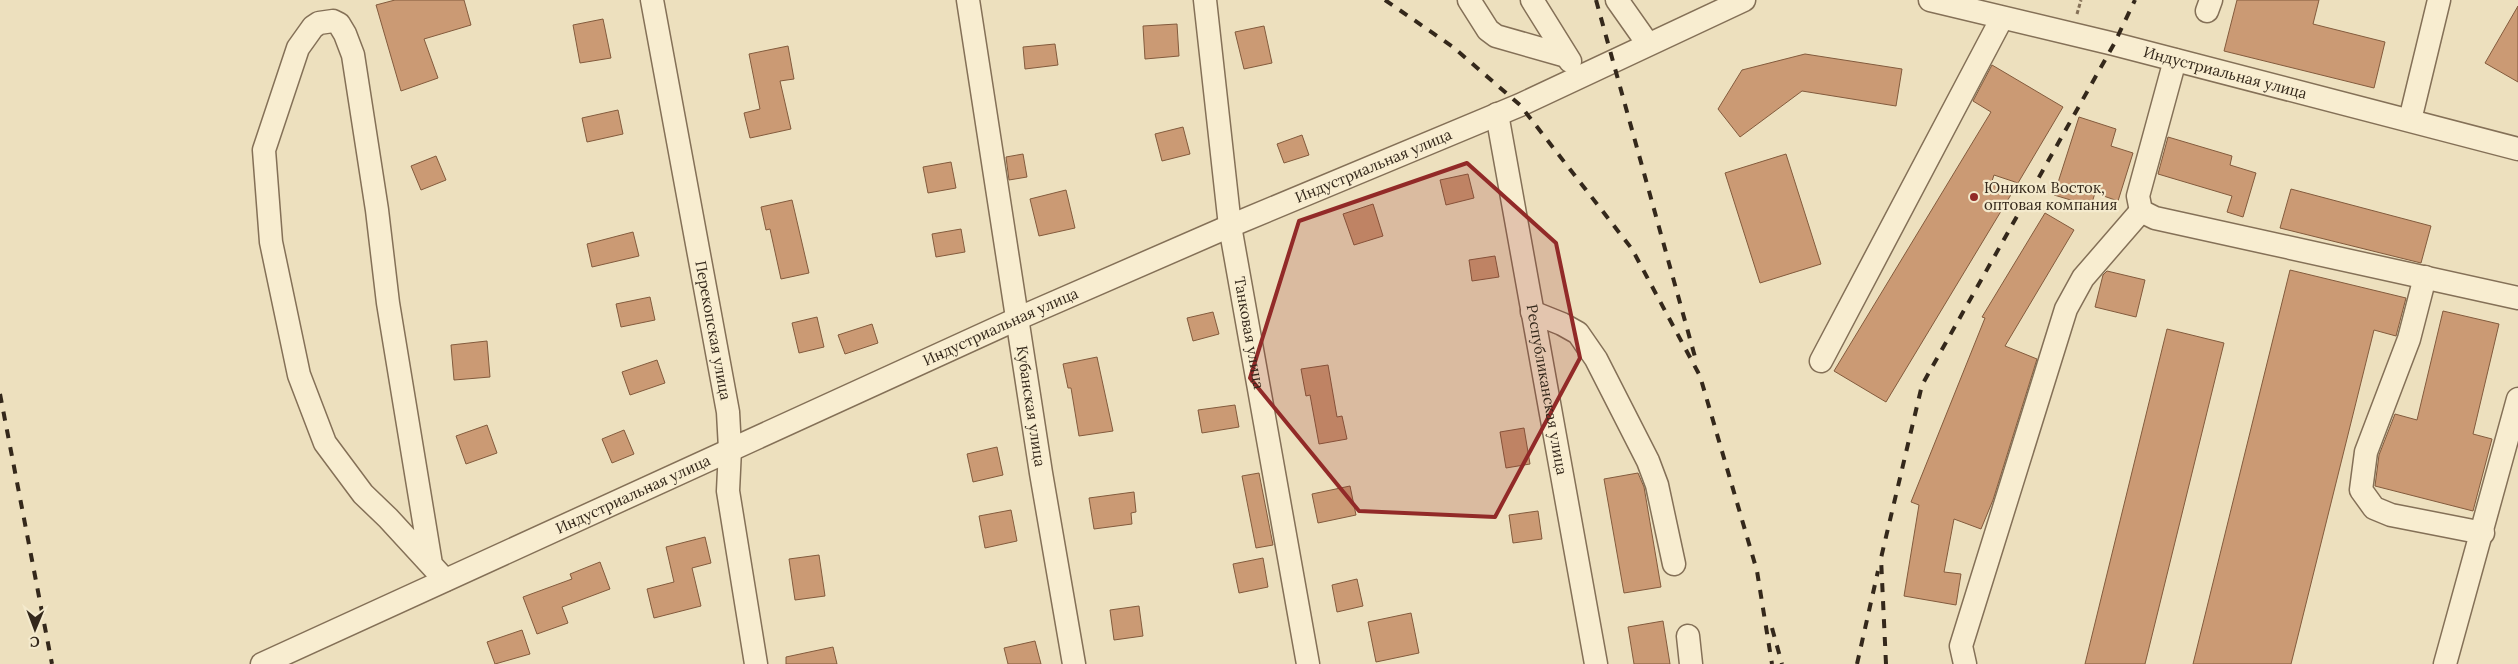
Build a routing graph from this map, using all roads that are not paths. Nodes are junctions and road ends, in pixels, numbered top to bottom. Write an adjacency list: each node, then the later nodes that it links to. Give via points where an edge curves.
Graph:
1 (652, 0): 26 (street, Перекопская улица, via 728,412)
2 (968, 0): 23 (street, Кубанская улица)
3 (1205, 0): 19 (street, Танковая улица)
4 (1469, 0): 12 (street, via 1488,30 1496,36)
5 (1532, 0): 12 (street)
6 (1617, 0): 11 (street)
7 (1744, 0): 11 (street, Индустриальная улица)
8 (1930, 0): 10 (street, Индустриальная улица)
9 (2439, 0): 16 (street)
10 (2002, 18): 13 (street, Индустриальная улица); 24 (street)
11 (1648, 44): 14 (street, Индустриальная улица)
12 (1566, 56): 14 (street)
13 (2175, 60): 16 (street, Индустриальная улица); 18 (street, via 2138,196)
14 (1579, 77): 15 (street, Индустриальная улица)
15 (1497, 114): 19 (street, Индустриальная улица); 22 (street, Республиканская улица)
16 (2410, 120): 17 (street, Индустриальная улица)
17 (2518, 149)
18 (2141, 211): 20 (street, via 2155,218); 37 (street, via 2083,278 2066,309 1961,646)
19 (1230, 226): 23 (street, Индустриальная улица); 34 (street, Танковая улица)
20 (2425, 277): 21 (street); 27 (street, via 2408,339 2366,452 2361,490 2374,508 2391,515)
21 (2518, 298)
22 (1532, 312): 28 (street, via 1578,333 1596,358 1657,485); 35 (street, Республиканская улица)
23 (1019, 318): 26 (street, Индустриальная улица); 33 (street, Кубанская улица, via 1041,473)
24 (1821, 361)
25 (2518, 399): 27 (street)
26 (730, 450): 29 (street, Индустриальная улица); 32 (street, Перекопская улица, via 728,491)
27 (2483, 533): 38 (street)
28 (1674, 564)
29 (438, 572): 29 (street, via 363,494 325,443 309,406 288,331 272,242 264,150 298,48 312,27 319,23 333,21 339,24 352,55 388,303); 31 (street, Индустриальная улица)
30 (1688, 636): 36 (street)
31 (262, 664)
32 (756, 664)
33 (1074, 664)
34 (1308, 664)
35 (1596, 664)
36 (1691, 664)
37 (1965, 664)
38 (2445, 664)

